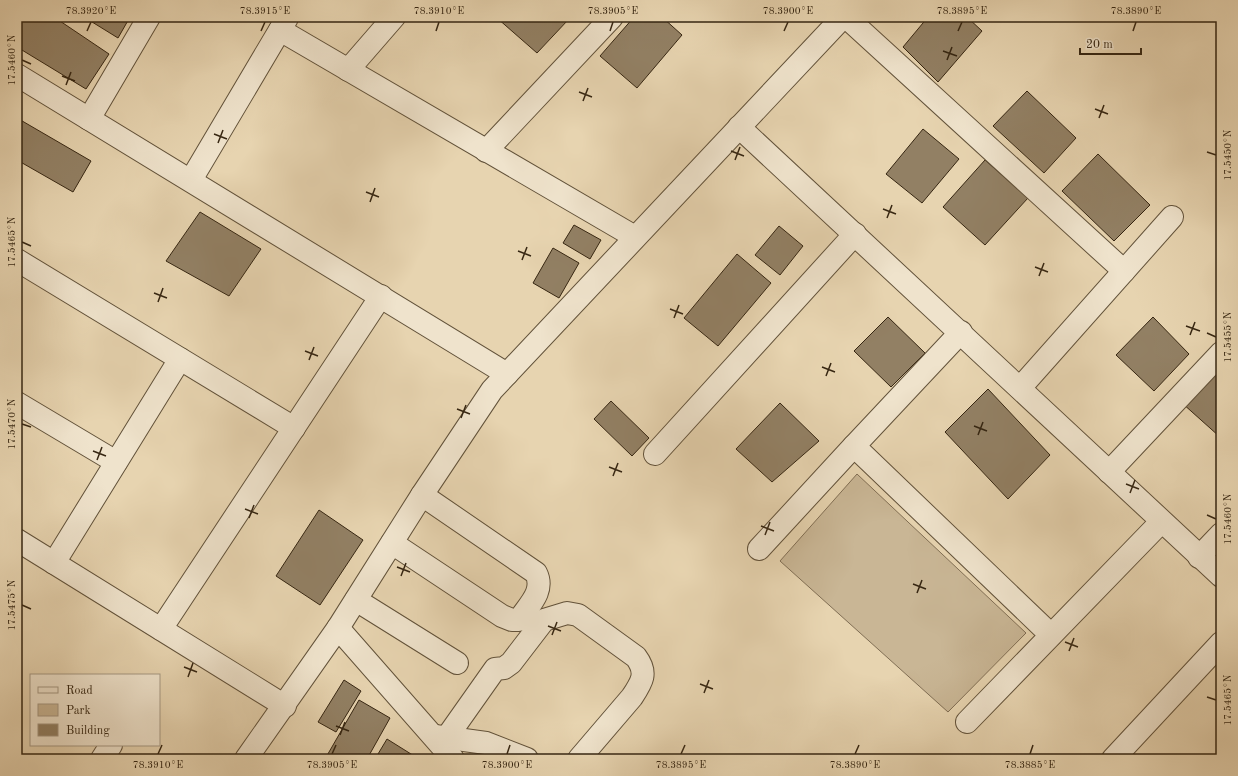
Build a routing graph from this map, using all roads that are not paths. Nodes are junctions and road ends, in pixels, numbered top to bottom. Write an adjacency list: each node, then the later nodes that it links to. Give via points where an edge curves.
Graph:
1 (149, 17): 9 (street)
2 (394, 17): 7 (street)
3 (612, 17): 11 (street)
4 (843, 17): 10 (street)
5 (846, 17): 17 (street)
6 (284, 24): 7 (street); 12 (street)
7 (348, 70): 11 (street)
8 (17, 75): 9 (street)
9 (89, 119): 12 (street)
10 (739, 127): 14 (street); 15 (street)
11 (486, 151): 15 (street)
12 (190, 180): 18 (street)
13 (1172, 217): 17 (street)
14 (854, 234): 19 (street); 27 (street)
15 (635, 237): 22 (street)
16 (17, 260): 21 (street)
17 (1124, 271): 23 (street)
18 (381, 296): 22 (street); 25 (street)
19 (961, 332): 23 (street); 26 (street)
20 (1221, 352): 29 (street)
21 (180, 359): 25 (street); 28 (street)
22 (508, 374): 30 (street, via 492,390)
23 (1020, 388): 29 (street)
24 (17, 403): 28 (street)
25 (294, 428): 41 (street)
26 (854, 446): 35 (street); 42 (street)
27 (654, 454)
28 (116, 462): 37 (street)
29 (1108, 472): 31 (street)
30 (422, 495): 34 (street); 34 (street, via 536,573 540,585 537,593 519,620 512,620 502,616)
31 (1161, 522): 36 (street); 42 (street)
32 (1221, 534): 36 (street)
33 (17, 540): 37 (street)
34 (392, 543): 39 (street)
35 (759, 549)
36 (1199, 557): 38 (street)
37 (54, 563): 41 (street)
38 (1221, 576)
39 (356, 600): 40 (street); 44 (street)
40 (338, 628): 45 (street); 47 (street)
41 (161, 629): 45 (street)
42 (1051, 635): 46 (street)
43 (1221, 643): 54 (street)
44 (457, 663)
45 (285, 706): 50 (street)
46 (967, 722)
47 (440, 736): 51 (street); 52 (street, via 486,743); 53 (street, via 495,669 504,668 511,663 544,620 567,613 578,615 636,657 642,664 643,674 640,686 632,697)
48 (111, 746): 49 (street)
49 (102, 759)
50 (246, 759)
51 (453, 759)
52 (527, 759)
53 (579, 759)
54 (1113, 759)

